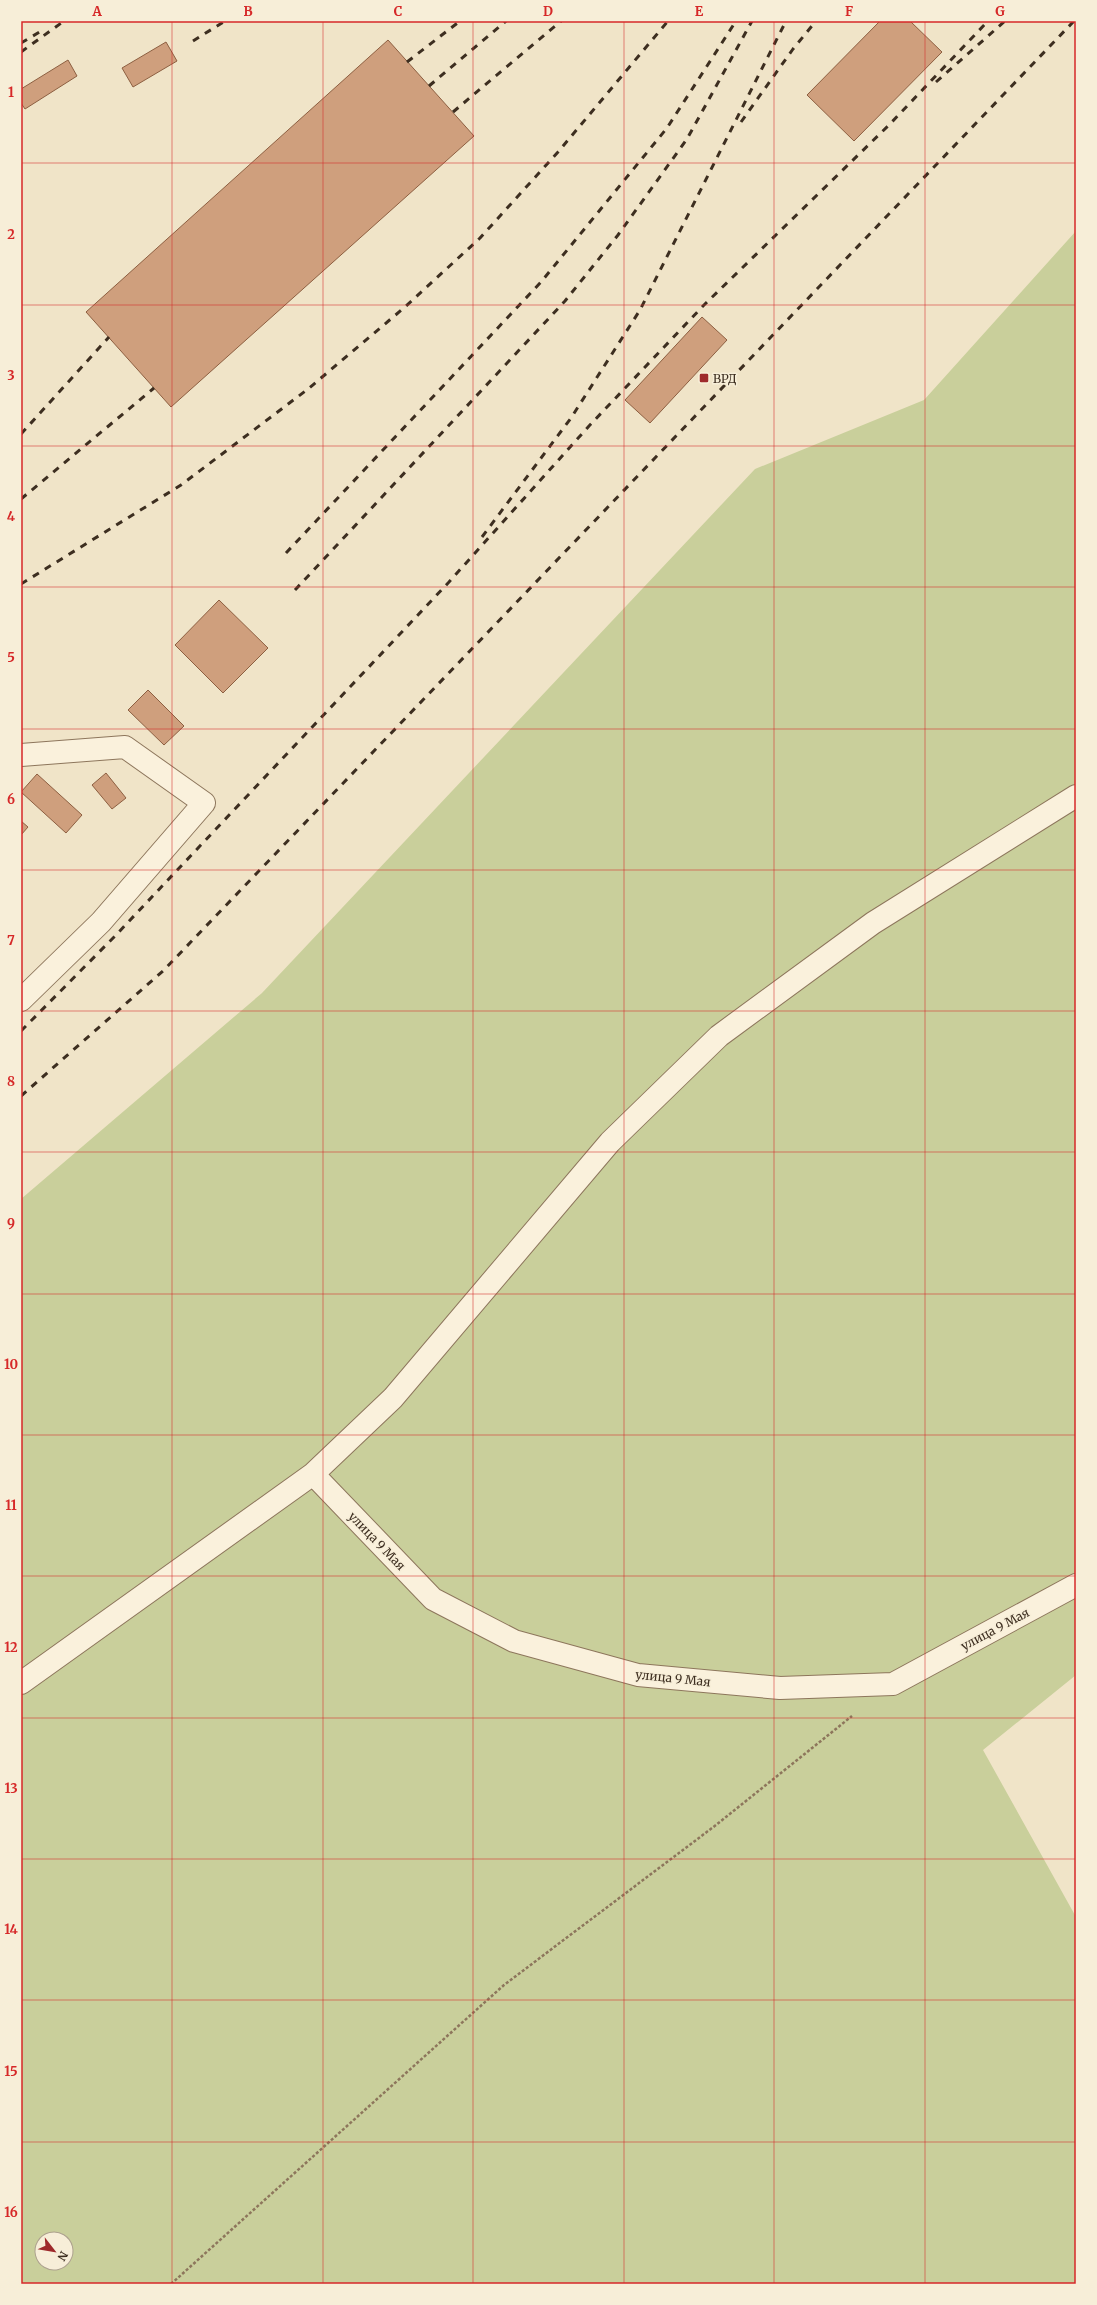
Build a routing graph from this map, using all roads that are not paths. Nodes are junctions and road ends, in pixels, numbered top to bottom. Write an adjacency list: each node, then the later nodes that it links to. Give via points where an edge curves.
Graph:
1 (21, 755): 3 (street, via 124,748 204,803 101,922)
2 (1076, 796): 4 (street, via 873,923 719,1036 610,1142 393,1398)
3 (21, 1000)
4 (313, 1474): 5 (street, улица 9 Мая, via 434,1599 514,1641 638,1676 780,1688 893,1684); 6 (street)
5 (1076, 1585)
6 (21, 1683)

